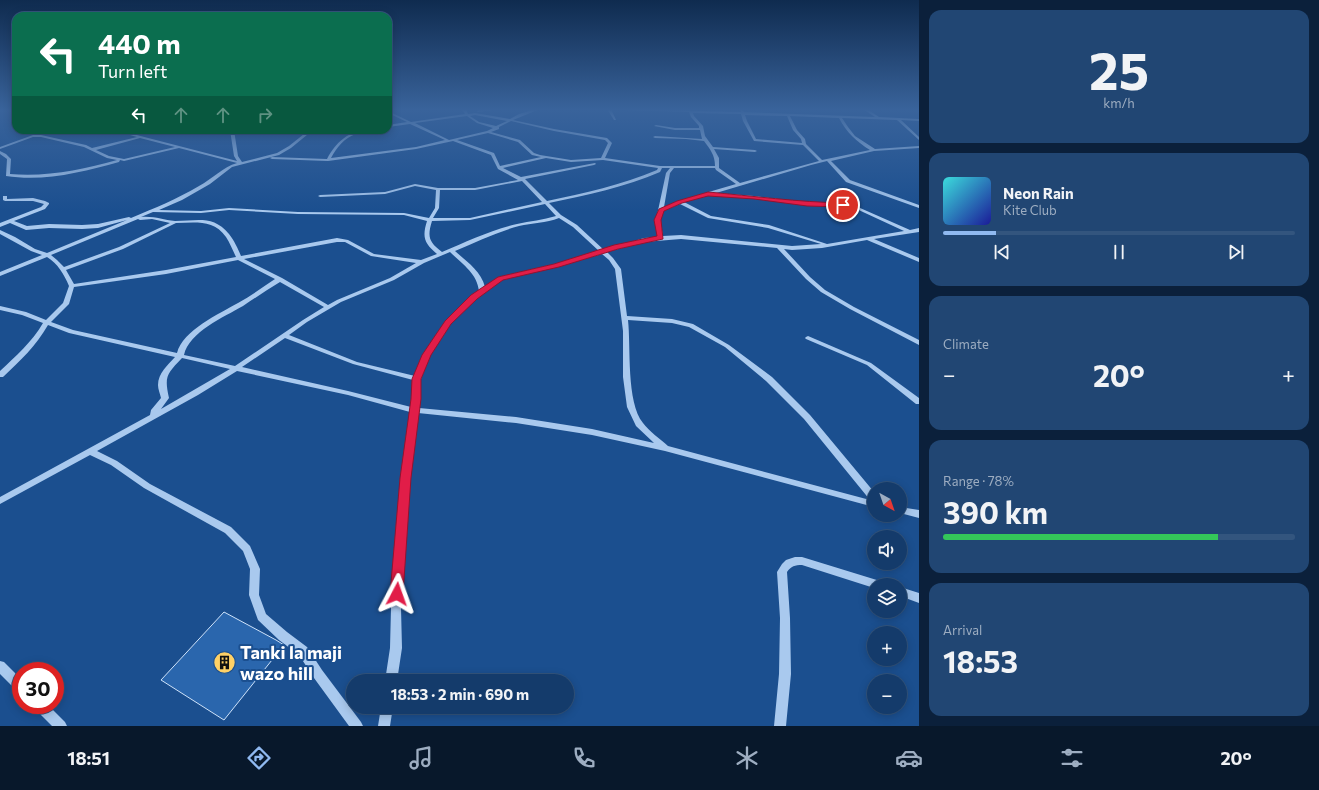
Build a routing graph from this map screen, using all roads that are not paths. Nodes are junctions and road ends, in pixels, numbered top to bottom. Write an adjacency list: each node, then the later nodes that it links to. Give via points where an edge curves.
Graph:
1 (14, 143): 18 (street)
2 (72, 143): 20 (street)
3 (118, 143): 20 (street)
4 (161, 143): 16 (street)
5 (234, 143): 32 (street)
6 (295, 143): 27 (street, via 286,150)
7 (338, 143): 28 (street)
8 (439, 143): 28 (street, via 388,153)
9 (462, 143): 36 (street, via 493,154)
10 (519, 143): 24 (street, via 533,154)
11 (610, 143): 29 (street)
12 (706, 143): 19 (street)
13 (777, 143): 15 (street)
14 (862, 143): 21 (street)
15 (804, 144): 31 (street)
16 (180, 147): 26 (street); 32 (street)
17 (919, 147): 21 (street)
18 (0, 148)
19 (710, 148): 22 (street); 35 (street, via 716,155)
20 (93, 149): 26 (street)
21 (874, 150): 30 (street)
22 (755, 151)
23 (0, 152): 26 (street, via 10,160 8,175 28,177 79,170)
24 (546, 158): 25 (street); 36 (street)
25 (558, 159): 29 (street); 37 (street)
26 (120, 160)
27 (256, 160): 28 (street); 32 (street)
28 (328, 160)
29 (604, 160): 33 (street); 37 (street)
30 (829, 161): 31 (street); 46 (street, via 848,181)
31 (822, 162): 39 (street)
32 (240, 163): 48 (street, via 225,169 208,183 185,196)
33 (660, 167): 34 (street); 45 (street, via 643,178)
34 (673, 167): 35 (street); 47 (street, via 668,173)
35 (716, 167): 39 (street)
36 (499, 168): 38 (street)
37 (578, 168): 38 (street)
38 (522, 180): 40 (street, via 475,189); 45 (street)
39 (739, 184): 41 (street)
40 (438, 189): 42 (street, via 415,185 385,193); 52 (street, via 437,208)
41 (708, 194): 44 (street); 58 (street, via 807,204 851,205)
42 (320, 196)
43 (5, 197): 53 (street, via 5,200 29,199 47,204)
44 (680, 202): 47 (street); 61 (street, via 710,217 769,227)
45 (547, 203): 50 (street); 52 (street, via 470,219)
46 (919, 207)
47 (661, 210): 59 (street, via 658,220)
48 (153, 211): 49 (street); 52 (street, via 201,212 226,208 298,213 381,213 404,214)
49 (143, 215): 51 (street); 53 (street, via 98,226 82,227 26,228)
50 (559, 216): 63 (street, via 498,231); 64 (street, via 575,226)
51 (134, 220): 54 (street, via 152,218); 66 (street)
52 (430, 220): 65 (street, via 427,239)
53 (10, 221): 55 (street)
54 (176, 222): 67 (street, via 215,224 228,236); 70 (street, via 104,256)
55 (0, 225)
56 (919, 230): 58 (street)
57 (0, 232): 66 (street)
58 (910, 232): 60 (street)
59 (661, 238): 62 (street, via 681,237); 64 (street)
60 (869, 239): 61 (street); 68 (street)
61 (828, 245): 62 (street)
62 (779, 247): 81 (street, via 823,291)
63 (451, 250): 65 (street); 74 (street, via 476,274 482,284)
64 (602, 251): 74 (street, via 501,278); 77 (street, via 618,269)
65 (441, 254): 69 (street)
66 (47, 255): 70 (street); 71 (street)
67 (240, 258): 69 (street, via 340,240 373,255); 72 (street); 73 (street)
68 (919, 260)
69 (422, 262): 75 (street, via 392,279)
70 (64, 269): 73 (street)
71 (0, 274)
72 (280, 280): 75 (street); 82 (street, via 207,323 186,342)
73 (72, 286): 78 (street, via 66,304)
74 (482, 291): 85 (street, via 448,323 427,355)
75 (328, 307): 79 (street)
76 (0, 308): 78 (street, via 24,313)
77 (624, 318): 89 (street, via 631,407 639,424); 91 (street, via 672,321 691,325 727,346 768,379 807,417)
78 (47, 322): 82 (street, via 71,332); 84 (street, via 23,354)
79 (284, 336): 83 (street); 85 (street, via 355,363)
80 (808, 338): 86 (street, via 869,364)
81 (919, 343)
82 (180, 356): 83 (street); 88 (street, via 167,370 163,379 165,398)
83 (235, 369): 87 (street); 88 (street)
84 (0, 375)
85 (417, 379): 87 (street)
86 (919, 402)
87 (414, 410): 89 (street, via 516,420 592,432); 100 (street, via 406,478 396,608 396,648)
88 (154, 415): 90 (street)
89 (665, 448): 93 (street)
90 (89, 451): 92 (street); 105 (street, via 228,530 247,549 255,569 254,595 262,617 303,651)
91 (867, 490)
92 (0, 501)
93 (867, 502)
94 (907, 511): 95 (street)
95 (919, 514)
96 (867, 581): 107 (street, via 802,561 795,561 784,567 782,572 785,674)
97 (907, 594): 98 (street)
98 (919, 598)
99 (0, 666): 101 (street)
100 (392, 674)
101 (12, 678)
102 (48, 714): 104 (street)
103 (386, 714): 106 (street)
104 (61, 726)
105 (357, 726)
106 (384, 726)
107 (780, 726)

